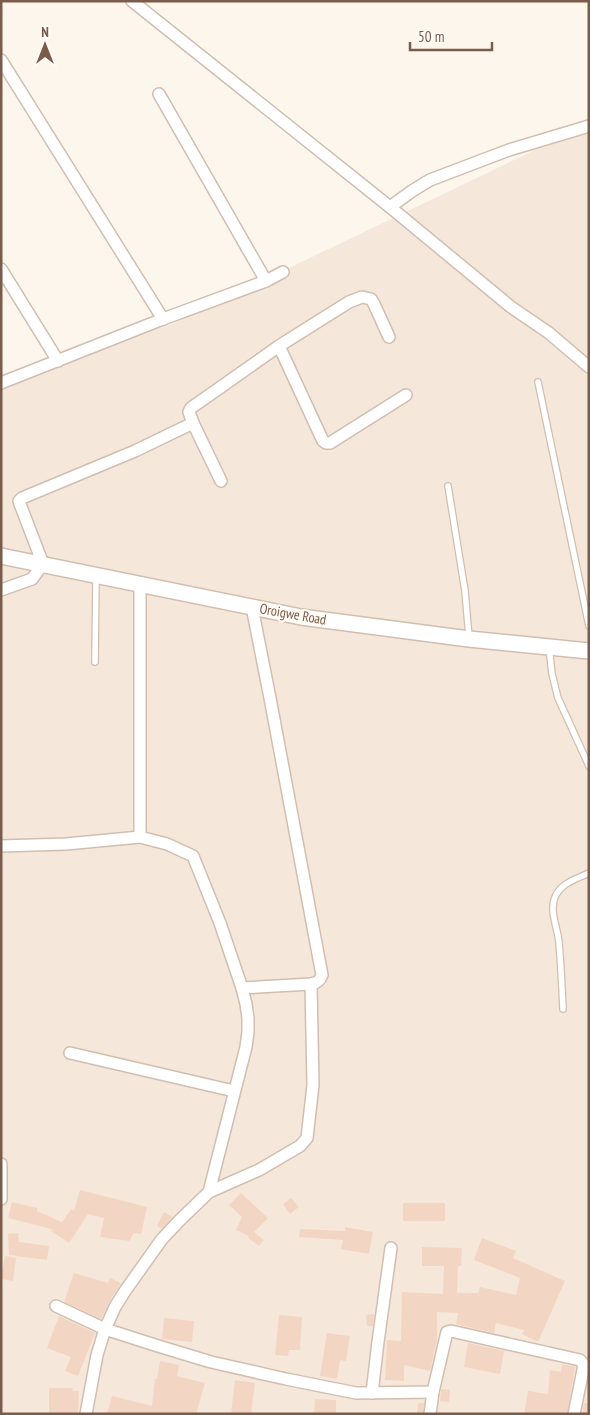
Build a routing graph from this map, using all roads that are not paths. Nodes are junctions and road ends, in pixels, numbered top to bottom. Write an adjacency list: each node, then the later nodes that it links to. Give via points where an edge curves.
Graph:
1 (132, 1): 5 (street)
2 (1, 60): 9 (street)
3 (159, 94): 8 (street)
4 (589, 126): 5 (street, via 509,150 430,180)
5 (390, 207): 13 (street)
6 (1, 269): 12 (street)
7 (282, 272): 8 (street)
8 (266, 281): 9 (street)
9 (163, 319): 12 (street)
10 (389, 337): 11 (street, via 371,299 362,297)
11 (279, 346): 16 (street, via 326,443); 17 (street, via 191,408)
12 (58, 361): 15 (street)
13 (589, 367)
14 (538, 382): 26 (lane)
15 (1, 383)
16 (406, 395)
17 (193, 423): 18 (street); 21 (street, via 22,498 19,501)
18 (220, 482)
19 (448, 486): 27 (lane, via 465,591)
20 (1, 556): 21 (street, Oroigwe Road)
21 (43, 564): 22 (street, Oroigwe Road); 24 (street, via 32,579)
22 (96, 575): 23 (street, Oroigwe Road); 30 (lane)
23 (140, 584): 25 (street, Oroigwe Road); 32 (street)
24 (1, 590)
25 (252, 608): 27 (street, Oroigwe Road); 35 (street, via 322,975)
26 (589, 626)
27 (469, 639): 28 (street, Oroigwe Road)
28 (549, 647): 29 (street, Oroigwe Road); 31 (lane, via 558,698)
29 (589, 651)
30 (94, 662)
31 (589, 766)
32 (140, 837): 33 (street); 36 (street, via 168,844 192,856)
33 (1, 846)
34 (589, 873): 37 (lane, via 564,885 553,905 560,945)
35 (311, 984): 36 (street); 41 (street, via 313,1085 307,1138 300,1146 259,1170)
36 (242, 988): 39 (street, via 248,1032)
37 (563, 1009)
38 (70, 1054): 39 (street)
39 (234, 1091): 41 (street)
40 (1, 1164): 42 (street)
41 (209, 1192): 45 (street, via 162,1239 124,1291)
42 (1, 1199)
43 (391, 1248): 47 (street)
44 (56, 1306): 45 (street)
45 (105, 1329): 47 (street, via 230,1366 333,1389); 48 (street)
46 (433, 1392): 47 (street); 49 (street); 50 (street, via 447,1332 451,1330 580,1360 584,1366)
47 (372, 1393)
48 (86, 1414)
49 (430, 1414)
50 (574, 1414)

